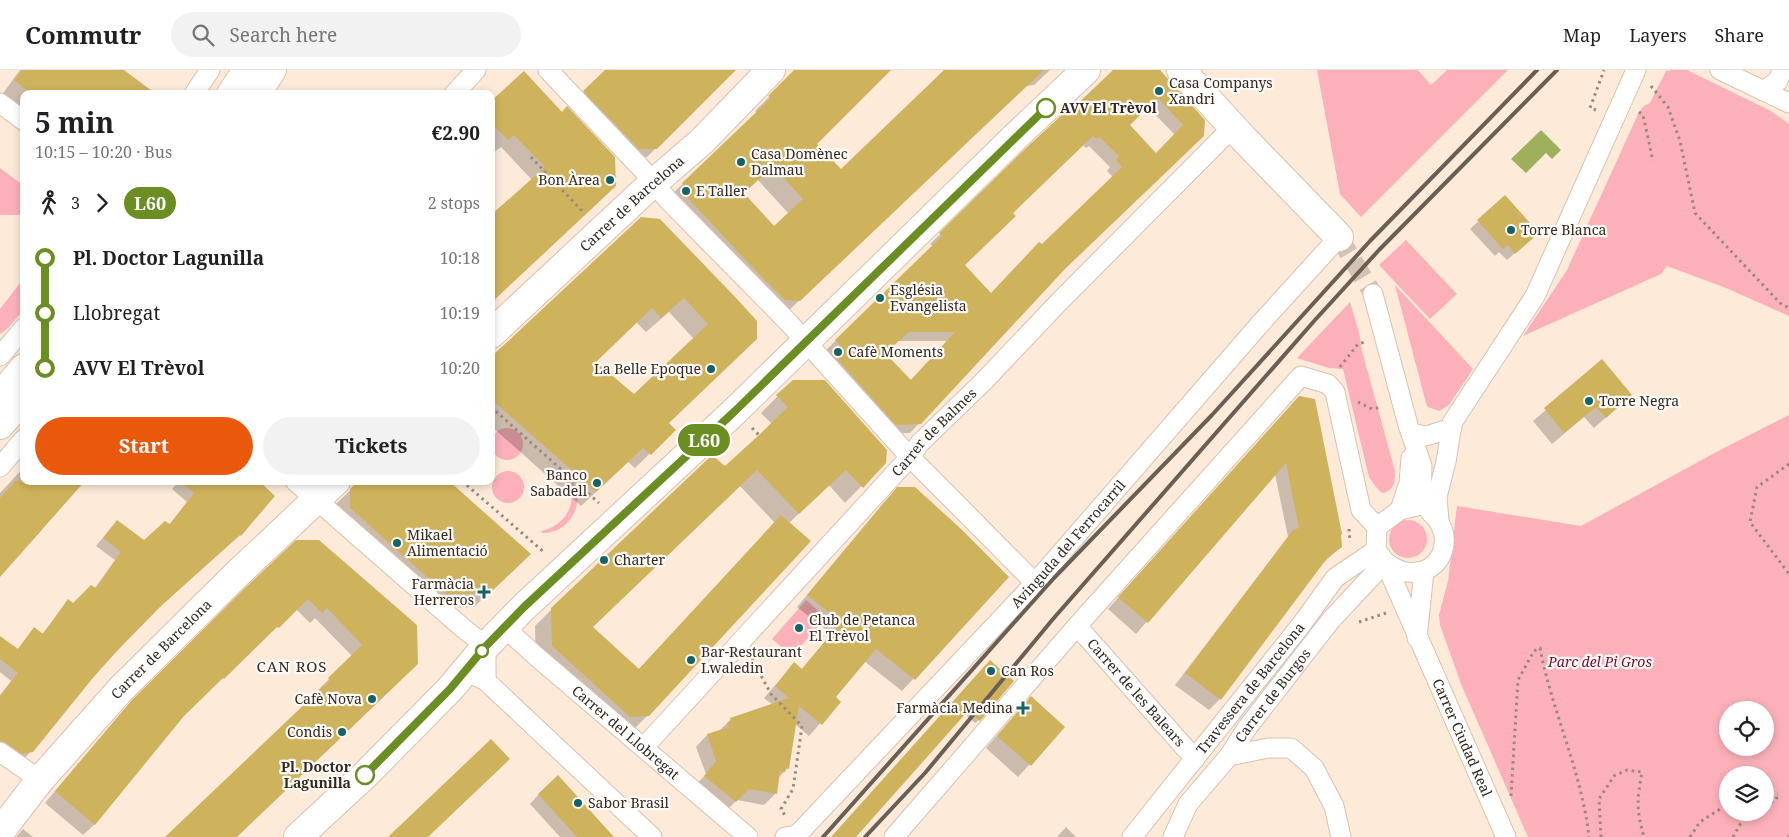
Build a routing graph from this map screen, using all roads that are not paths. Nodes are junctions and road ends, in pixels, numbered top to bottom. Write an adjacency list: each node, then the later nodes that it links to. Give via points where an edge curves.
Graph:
1 (210, 70): 12 (street)
2 (247, 70): 13 (street)
3 (272, 70): 14 (street)
4 (476, 70): 15 (street)
5 (548, 70): 21 (street)
6 (771, 70): 21 (street, Carrer de Barcelona, via 702,141)
7 (1086, 70): 26 (street)
8 (1181, 70): 20 (street)
9 (1720, 70): 16 (street)
10 (1782, 70): 16 (street, via 1778,81)
11 (1641, 76): 32 (street, via 1535,296 1452,423)
12 (197, 90)
13 (233, 90)
14 (259, 90)
15 (458, 90)
16 (1763, 91): 17 (street)
17 (1789, 103)
18 (0, 104): 19 (street)
19 (20, 118)
20 (1233, 127): 22 (street); 35 (street, Carrer de Balmes, via 984,382 920,443)
21 (653, 183): 24 (street, Carrer de Barcelona); 26 (street)
22 (1339, 237): 46 (street, Avinguda del Ferrocarril)
23 (1373, 294): 33 (street)
24 (495, 330)
25 (20, 333): 27 (street)
26 (805, 343): 35 (street); 48 (street)
27 (0, 356)
28 (20, 373): 29 (street)
29 (0, 396)
30 (20, 402): 31 (street)
31 (0, 425)
32 (1452, 428): 33 (street); 40 (street, via 1439,450); 42 (street, via 1437,497)
33 (1412, 437): 40 (street, via 1422,466); 41 (street, via 1409,483)
34 (20, 444): 36 (street)
35 (910, 457): 46 (street); 51 (street, Carrer de Balmes)
36 (0, 467)
37 (299, 485): 39 (street, Carrer del Llobregat)
38 (331, 485): 39 (street, Carrer de Barcelona)
39 (315, 499): 48 (street, Carrer del Llobregat); 55 (street, Carrer de Barcelona, via 121,689)
40 (1421, 505): 41 (street); 42 (street)
41 (1400, 510): 43 (street)
42 (1439, 521): 45 (street, via 1445,538 1443,550 1437,561)
43 (1377, 527): 44 (street, Carrer Ciudad Real); 47 (street, via 1361,510 1335,392 1328,384 1301,376)
44 (1380, 556): 45 (street, via 1399,570); 49 (street, Carrer Ciudad Real); 53 (street, Carrer de Burgos, via 1247,728); 54 (street, Travessera de Barcelona, via 1335,578)
45 (1424, 571): 49 (street)
46 (1035, 583): 58 (street, Avinguda del Ferrocarril)
47 (1077, 626): 54 (street, Carrer de les Balears); 62 (street)
48 (495, 636): 50 (street); 51 (street, Carrer del Llobregat, via 537,656)
49 (1417, 639): 57 (street, Carrer Ciudad Real)
50 (476, 676): 59 (street, via 450,689); 60 (street)
51 (644, 747): 61 (street, Carrer del Llobregat)
52 (0, 752): 55 (street)
53 (1229, 756): 64 (street, Carrer de Burgos, via 1188,804); 65 (street, via 1268,748 1291,748 1314,768 1334,806)
54 (1195, 759): 63 (street, Travessera de Barcelona)
55 (40, 780): 56 (street, Carrer de Barcelona)
56 (0, 832)
57 (1505, 834)
58 (791, 836)
59 (298, 837)
60 (652, 837)
61 (748, 837)
62 (894, 837)
63 (1132, 837)
64 (1173, 837)
65 (1341, 837)

